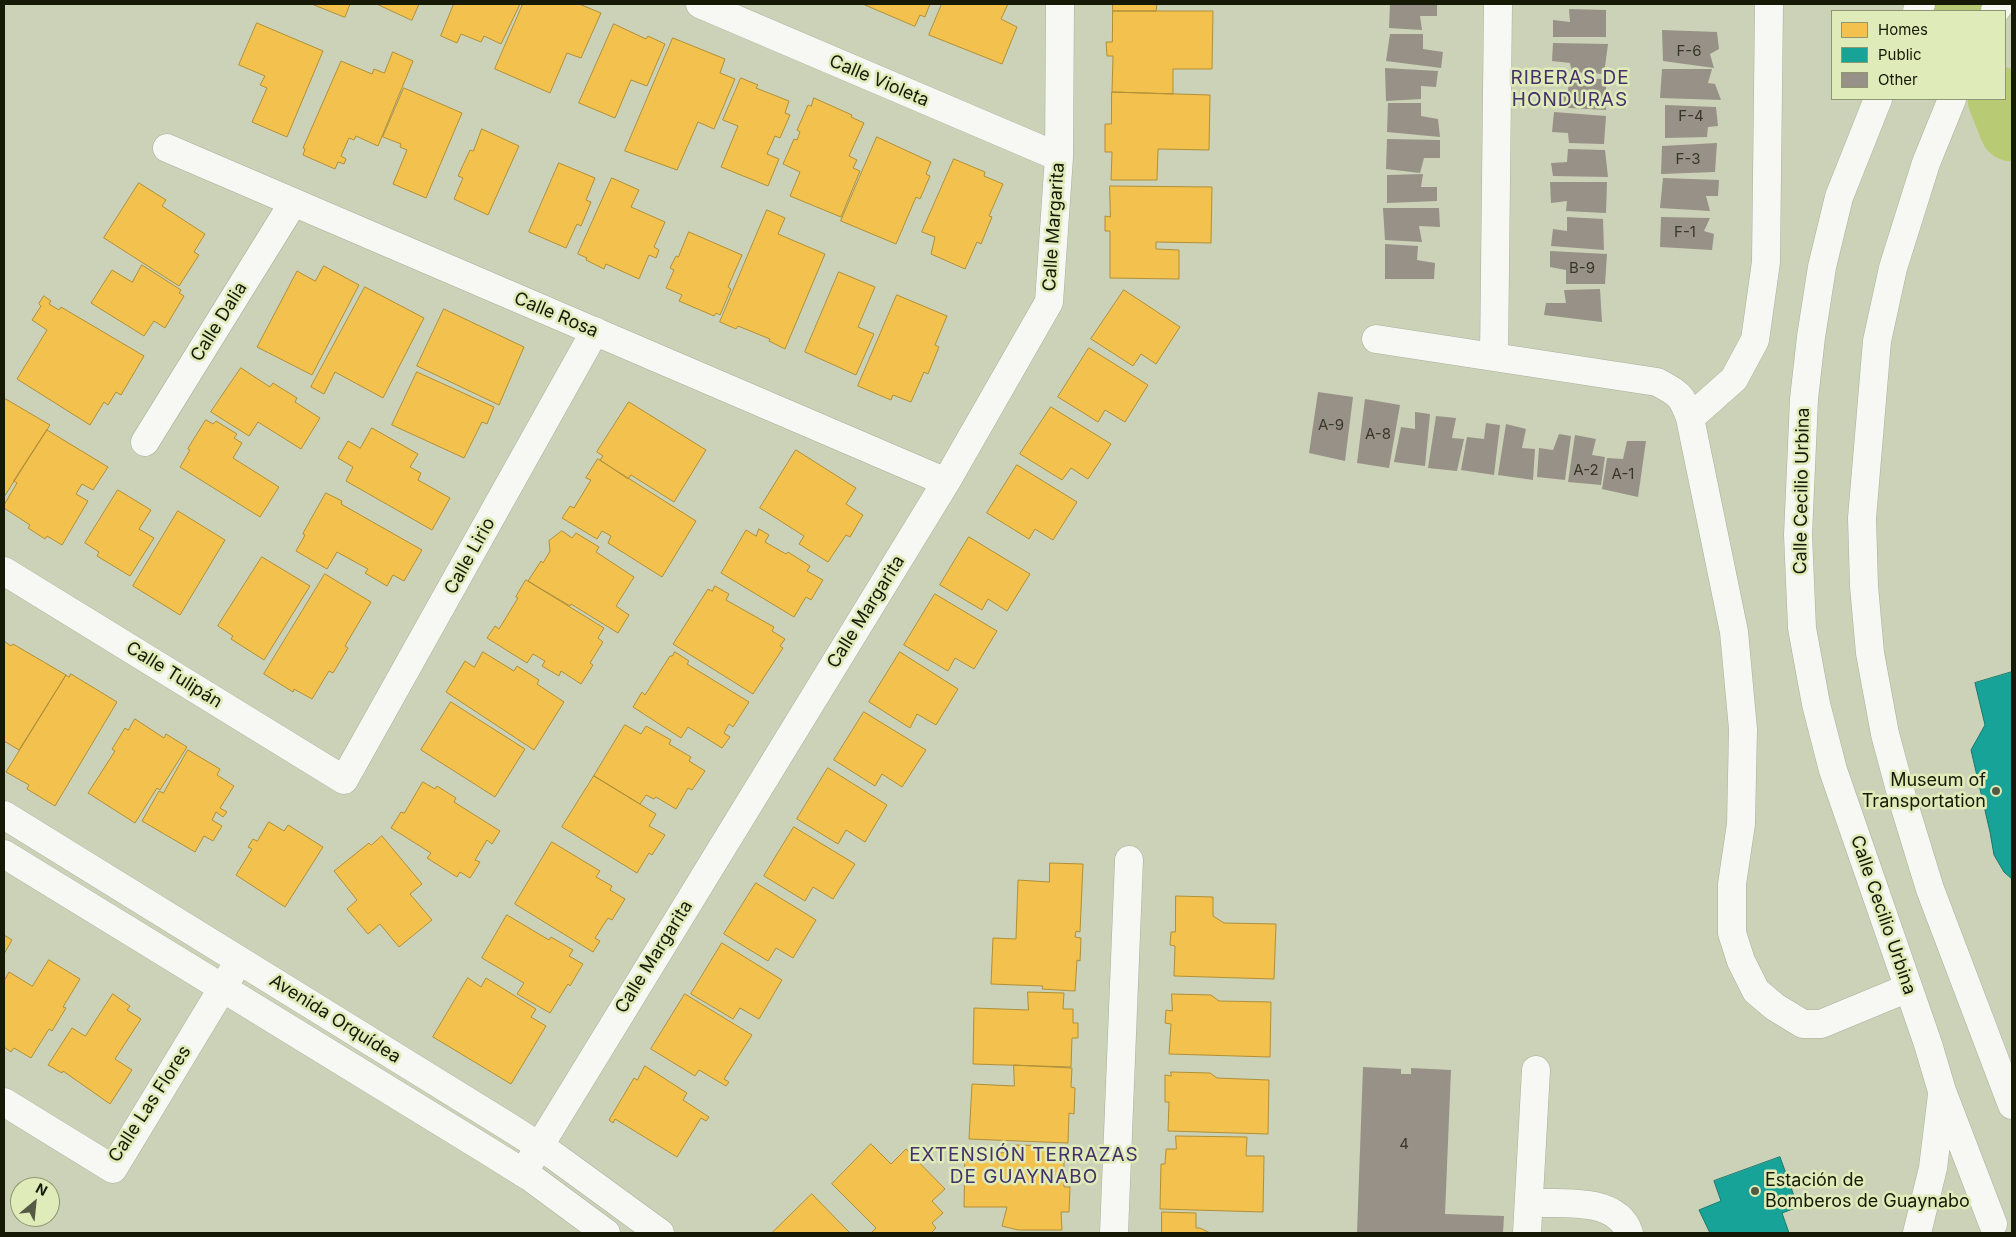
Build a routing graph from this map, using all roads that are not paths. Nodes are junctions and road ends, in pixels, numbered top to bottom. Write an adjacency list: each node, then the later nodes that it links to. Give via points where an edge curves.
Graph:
1 (700, 4): 8 (street, Calle Violeta)
2 (1060, 4): 8 (street, Calle Margarita)
3 (1498, 4): 12 (street)
4 (1769, 4): 13 (street, via 1766,262 1755,340 1734,379)
5 (1878, 100): 22 (street, Calle Cecilio Urbina, via 1839,197 1822,268 1804,399 1798,535 1802,628 1816,704 1833,770)
6 (1952, 100): 25 (street, via 1926,163 1893,268 1877,341 1862,518 1870,654 1885,734 1930,889)
7 (167, 148): 9 (street, Calle Rosa)
8 (1059, 157): 15 (street, Calle Margarita, via 1049,302)
9 (293, 202): 10 (street, Calle Rosa); 14 (street, Calle Dalia)
10 (595, 331): 15 (street, Calle Rosa); 17 (street, Calle Lirio)
11 (1376, 339): 12 (street)
12 (1494, 357): 13 (street, via 1657,382 1684,401)
13 (1690, 418): 22 (street, via 1734,632 1743,729 1741,824 1732,884 1732,933 1741,961 1756,991 1803,1024 1821,1024)
14 (144, 442)
15 (946, 482): 29 (street, Calle Margarita)
16 (4, 571): 17 (street, Calle Tulipán)
17 (344, 780)
18 (4, 815): 21 (street, Avenida Orquídea)
19 (4, 854): 23 (street, Avenida Orquídea)
20 (1129, 860): 35 (street)
21 (240, 961): 23 (street, Calle Las Flores); 29 (street, Avenida Orquídea)
22 (1908, 988): 26 (street, Calle Cecilio Urbina)
23 (222, 989): 27 (street, Calle Las Flores, via 113,1169); 30 (street, Avenida Orquídea)
24 (1536, 1070): 31 (street)
25 (2006, 1077): 28 (street)
26 (1942, 1091): 32 (street, Calle Cecilio Urbina); 38 (street, via 1933,1168)
27 (4, 1102)
28 (2012, 1105)
29 (539, 1146): 30 (street, Calle Margarita); 34 (street, Avenida Orquídea)
30 (523, 1173): 33 (street, Avenida Orquídea)
31 (1529, 1203): 36 (street); 37 (street, via 1594,1205 1619,1219)
32 (1996, 1223)
33 (606, 1233)
34 (660, 1233)
35 (1114, 1233)
36 (1527, 1233)
37 (1629, 1233)
38 (1917, 1233)

